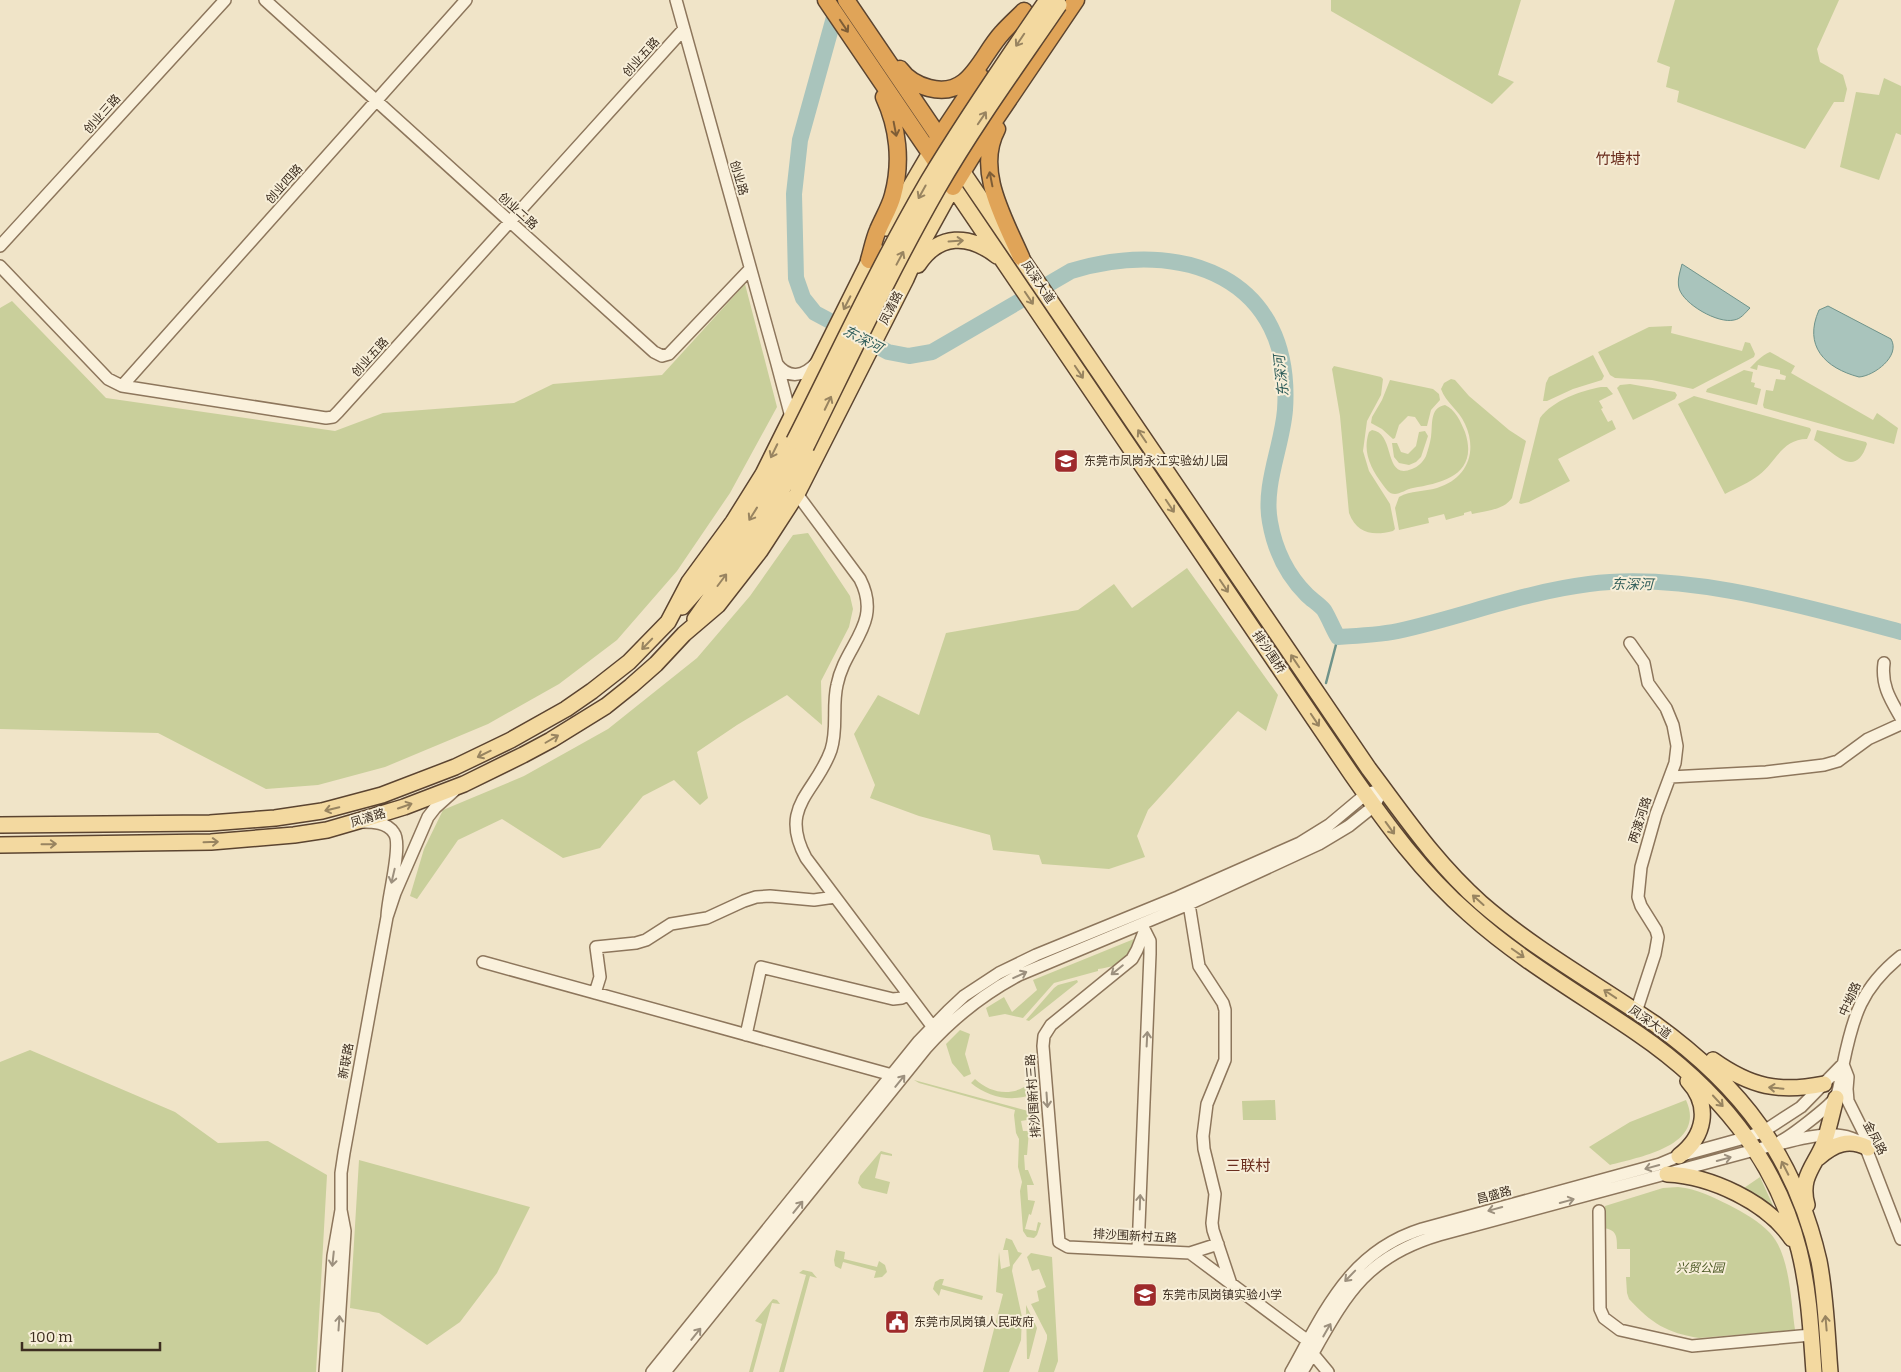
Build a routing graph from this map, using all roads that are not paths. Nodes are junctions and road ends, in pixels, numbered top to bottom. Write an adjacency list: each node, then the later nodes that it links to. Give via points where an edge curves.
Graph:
1 (225, 0): 20 (street, 创业三路)
2 (265, 0): 14 (street, 创业二路)
3 (466, 0): 14 (street, 创业四路)
4 (676, 0): 10 (street, 创业路)
5 (826, 0): 12 (highway, one-way to 12)
6 (846, 0): 11 (highway)
7 (1076, 0): 13 (highway, 凤清路)
8 (1056, 2): 31 (main road, 凤清路, bridge, via 939,187)
9 (1028, 6): 11 (highway, via 970,77 950,89 932,89 913,81 902,72 887,50); 15 (highway, 凤清路)
10 (684, 29): 19 (street, 创业五路); 25 (street, 创业路)
11 (870, 36): 15 (highway, 凤深大道)
12 (862, 53): 16 (highway, 凤深大道); 22 (highway, one-way to 22, via 888,106 898,155 893,195)
13 (1020, 83): 17 (highway, 凤清路); 21 (highway, one-way to 13, via 993,188 989,156 995,132)
14 (376, 101): 19 (street, 创业二路); 29 (street, 创业四路)
15 (940, 137): 16 (highway, 凤清路); 17 (highway, 凤深大道)
16 (930, 153): 18 (highway, 凤深大道); 22 (main road, 凤清路)
17 (962, 171): 18 (highway, 凤清路); 21 (main road, 凤深大道)
18 (953, 187): 23 (main road, 凤深大道); 26 (main road, 凤清路)
19 (510, 222): 25 (street, 创业二路, via 662,356 669,354); 29 (street, 创业五路, via 333,416 326,418)
20 (0, 246)
21 (1021, 257): 33 (main road, 凤深大道, one-way to 21)
22 (869, 260): 27 (main road, 凤清路, one-way to 27)
23 (1006, 264): 26 (main road, one-way to 23, via 929,251 952,240 966,240 979,245); 34 (main road, 凤深大道, one-way to 34)
24 (0, 266): 29 (street, 创业五路, via 108,379)
25 (750, 269): 28 (street, 创业路)
26 (906, 279): 32 (main road, 凤清路)
27 (819, 360): 28 (street, via 808,371 796,374 785,373); 30 (main road, 凤清路)
28 (777, 364): 30 (street, 创业路)
29 (122, 386)
30 (791, 417): 35 (main road, 凤清路, one-way to 35, via 754,490 689,582)
31 (800, 444): 35 (main road, 凤清路, one-way to 35, via 698,590); 36 (main road, 凤清路, one-way to 31, via 765,520)
32 (797, 494): 36 (main road, 凤清路, via 740,578 718,605); 50 (street, via 860,578 868,601 865,625 838,679 831,748 801,802 796,818 800,847)
33 (1209, 534): 41 (main road, 排沙围桥, one-way to 33)
34 (1196, 545): 42 (main road, 排沙围桥, one-way to 42)
35 (668, 622): 48 (main road, 凤清路, one-way to 48, via 628,662 566,709 483,754 382,795 322,811 259,820)
36 (684, 634): 44 (main road, 凤清路, one-way to 36, via 523,755 606,706 656,664)
37 (1630, 643): 43 (street, 两渡河路, via 1644,663 1648,683 1662,700 1673,725 1677,754)
38 (1884, 663): 39 (street, via 1884,686)
39 (1901, 718)
40 (1901, 724): 43 (street, via 1868,739 1838,761 1824,765)
41 (1352, 744): 45 (main road, 凤深大道)
42 (1342, 759): 46 (main road, 凤深大道)
43 (1670, 777): 58 (street, 两渡河路, via 1641,867 1638,897 1658,937)
44 (464, 784): 47 (main road, 凤清路, one-way to 44); 52 (street, 新联路, via 428,817)
45 (1383, 789): 46 (street); 58 (main road, 凤深大道, one-way to 45, via 1534,944 1481,903 1421,840)
46 (1370, 800): 51 (street, via 1349,826 1320,844); 60 (street, via 1300,842 999,973 964,996); 61 (main road, 凤深大道, one-way to 61, via 1423,869 1469,914 1517,952)
47 (358, 822): 49 (main road, 凤清路, one-way to 47, via 244,840); 52 (street, 新联路, one-way to 52, via 381,824 397,839 398,853)
48 (0, 826)
49 (0, 845)
50 (835, 897): 56 (street, via 814,900 756,897 707,918 671,924 636,944 596,947 600,977); 57 (street)
51 (1189, 904): 53 (street); 80 (street, via 1199,966 1225,1010 1224,1066 1208,1104 1203,1136 1215,1194 1212,1223)
52 (386, 917): 75 (street, 新联路, via 344,1153)
53 (1143, 928): 79 (street, 排沙围新村三路, one-way to 79, via 1132,958 1056,1020 1044,1036); 81 (street, one-way to 53, via 1150,954 1150,941); 91 (street, one-way to 53, via 926,1048 953,1020 984,995 1019,975)
54 (1901, 956): 63 (street, 中坳路, via 1865,994)
55 (483, 962): 56 (street)
56 (596, 993): 62 (street)
57 (908, 994): 60 (street); 62 (street, via 893,999 761,968)
58 (1636, 1012): 59 (main road, 凤深大道)
59 (1654, 1024): 65 (main road, one-way to 59, via 1771,1088 1754,1083 1730,1072 1675,1032); 67 (main road, 凤深大道, via 1725,1082)
60 (932, 1026): 64 (street)
61 (1638, 1034): 69 (main road, 凤深大道, one-way to 69, via 1704,1086); 72 (main road, via 1699,1095 1702,1110 1700,1127 1692,1143)
62 (746, 1035): 64 (street)
63 (1843, 1064): 65 (street, 昌盛路); 66 (street, 中坳路); 71 (street, via 1848,1077 1848,1101 1868,1141)
64 (892, 1075): 90 (street)
65 (1824, 1084): 66 (street, 金凤路); 67 (street, 昌盛路, via 1801,1107)
66 (1836, 1098): 68 (main road); 70 (street, via 1790,1136); 71 (street, 金凤路)
67 (1764, 1131): 69 (street, 昌盛路); 70 (main road, 凤深大道)
68 (1826, 1135): 70 (street); 71 (street, via 1851,1137); 73 (main road)
69 (1752, 1144): 70 (street, 昌盛路); 72 (street, 昌盛路); 74 (street, 昌盛路, one-way to 69); 82 (main road, 凤深大道, via 1778,1190)
70 (1773, 1145): 77 (main road, 凤深大道, one-way to 70, via 1796,1190)
71 (1868, 1148): 73 (main road, via 1840,1144); 78 (street, 金凤路)
72 (1679, 1156): 86 (street, 昌盛路, one-way to 86, via 1401,1237 1372,1255 1347,1278)
73 (1814, 1162): 77 (main road, via 1804,1191)
74 (1667, 1174): 82 (main road, via 1706,1180 1759,1206 1783,1226); 87 (street, 昌盛路, one-way to 74, via 1353,1288 1370,1270 1400,1249 1439,1235)
75 (341, 1210): 88 (street, 新联路, one-way to 88, via 333,1256); 89 (street, 新联路, one-way to 75, via 344,1231)
76 (1599, 1211): 85 (street, via 1600,1309 1604,1318 1620,1330 1692,1346)
77 (1813, 1238): 96 (main road, 凤深大道, one-way to 77, via 1823,1287)
78 (1901, 1239)
79 (1060, 1242): 81 (street, 排沙围新村五路, via 1068,1247)
80 (1218, 1244): 83 (street); 84 (street)
81 (1138, 1250): 83 (street, 排沙围新村五路)
82 (1800, 1251): 85 (main road, 凤深大道)
83 (1190, 1252): 84 (street, 排沙围新村五路)
84 (1231, 1284): 86 (street, 排沙围新村五路)
85 (1811, 1335): 95 (main road, 凤深大道)
86 (1308, 1341): 87 (street); 92 (street, 昌盛路)
87 (1312, 1354): 93 (street, 昌盛路); 94 (street)
88 (325, 1372)
89 (336, 1372)
90 (652, 1372)
91 (665, 1372)
92 (1290, 1372)
93 (1302, 1372)
94 (1328, 1372)
95 (1814, 1372)
96 (1830, 1372)

